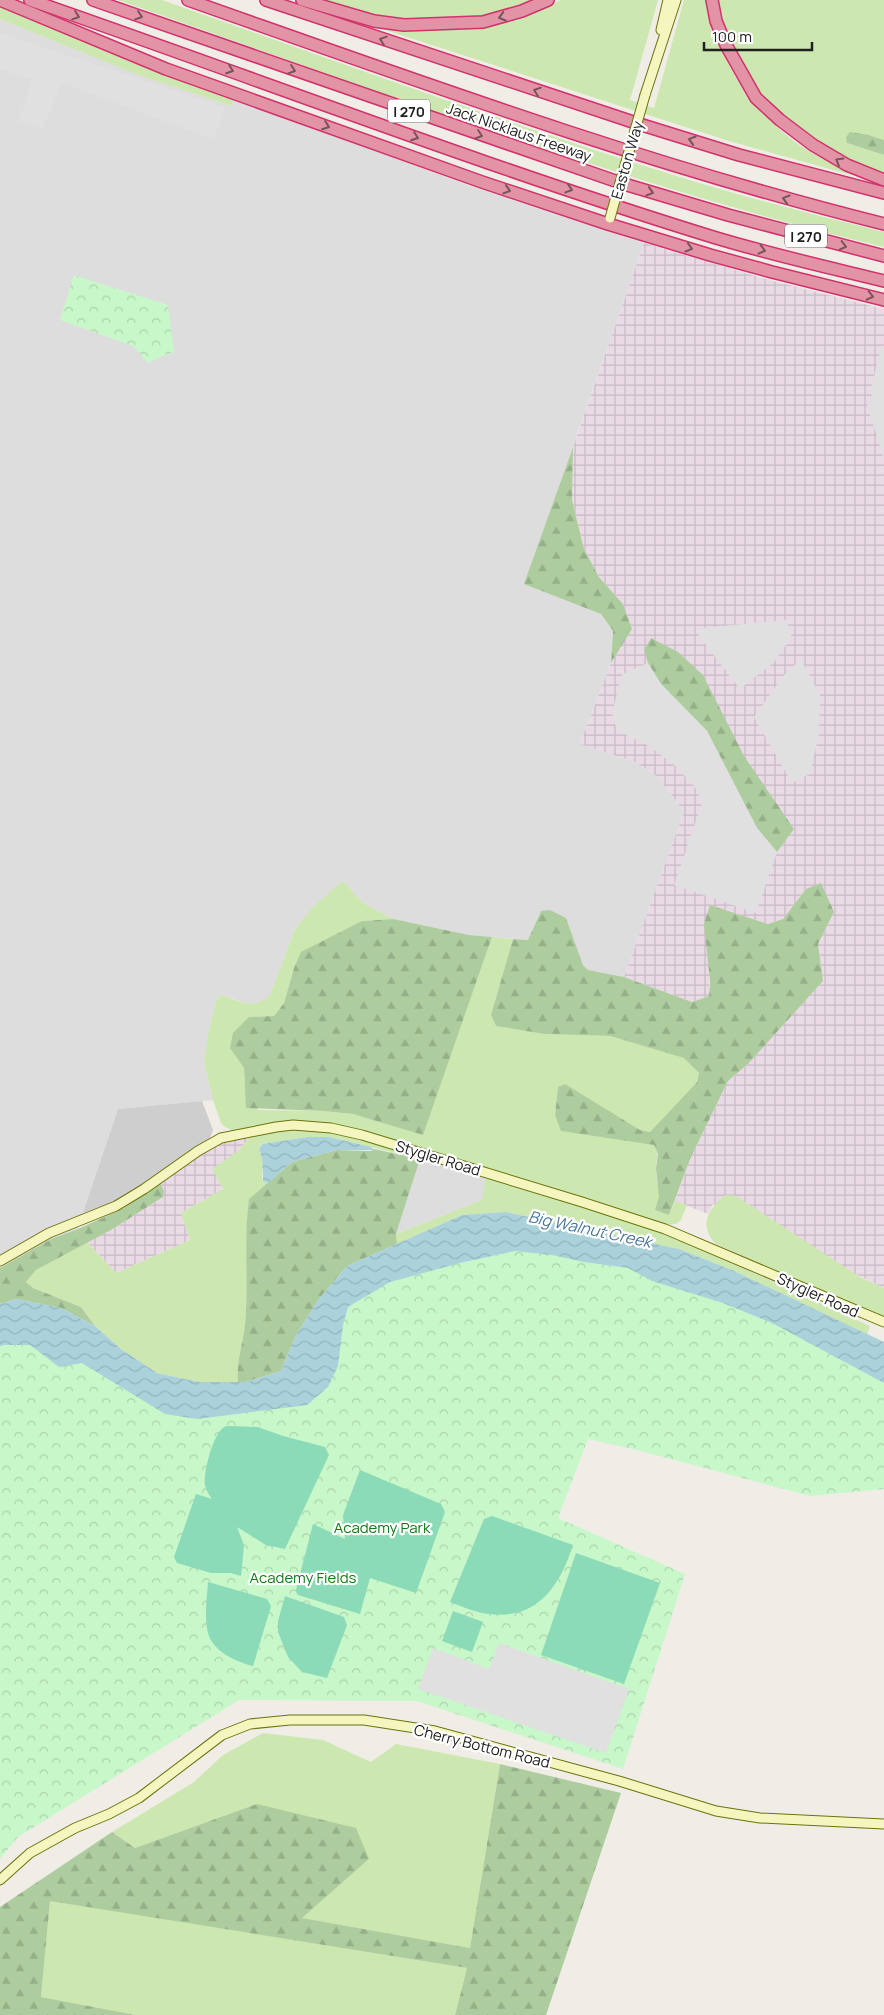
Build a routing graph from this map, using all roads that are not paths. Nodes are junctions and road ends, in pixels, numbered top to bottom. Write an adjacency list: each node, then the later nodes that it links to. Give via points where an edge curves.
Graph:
1 (0, 0): 14 (highway, one-way to 14, via 166,69 395,152)
2 (30, 0): 17 (highway, one-way to 17, via 450,150 697,232)
3 (93, 0): 16 (highway, Jack Nicklaus Freeway / I 270, one-way to 16, via 624,184)
4 (188, 0): 15 (highway, Jack Nicklaus Freeway / I 270, one-way to 4, via 576,136)
5 (266, 0): 13 (highway, one-way to 5, via 648,127)
6 (302, 0): 7 (highway, one-way to 6, via 484,22 404,25 374,21)
7 (548, 0)
8 (668, 0): 11 (main road, Easton Way)
9 (676, 0): 11 (main road, Easton Way)
10 (712, 0): 12 (highway, one-way to 10, via 847,165 813,145 756,98 726,45)
11 (645, 96): 14 (main road, Easton Way, bridge)
12 (884, 180)
13 (884, 193)
14 (609, 221): 18 (highway, one-way to 18, via 772,272)
15 (884, 224)
16 (884, 256)
17 (884, 281)
18 (884, 300)
19 (0, 1261): 20 (main road, Stygler Road, via 48,1233 116,1206 221,1138 276,1127 309,1125 362,1135 638,1220)
20 (884, 1322)
21 (884, 1824): 22 (main road, Cherry Bottom Road, via 760,1818 725,1812 435,1731 364,1720 290,1720 250,1724 222,1735 139,1798 30,1853)
22 (0, 1880)

